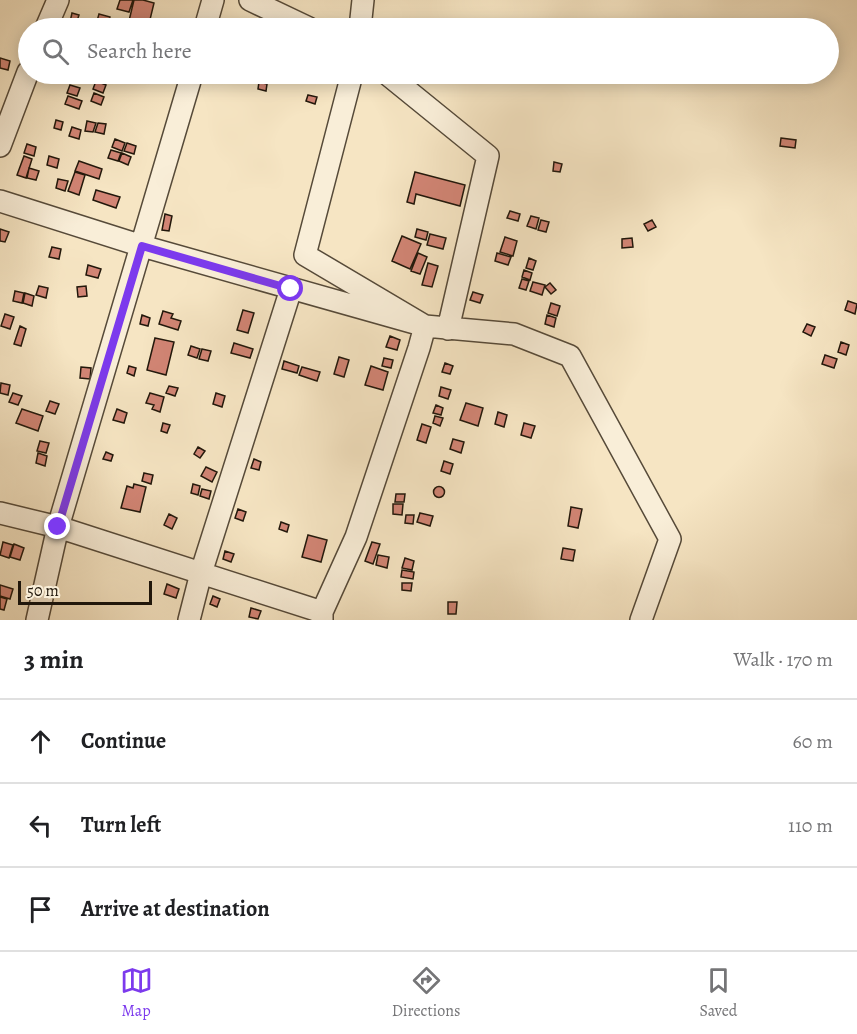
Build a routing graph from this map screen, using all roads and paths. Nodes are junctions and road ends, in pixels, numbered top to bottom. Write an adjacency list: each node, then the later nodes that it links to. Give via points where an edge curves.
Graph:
1 (58, 0): 5 (street)
2 (213, 0): 6 (street)
3 (250, 0): 7 (street)
4 (363, 0): 8 (street)
5 (50, 18)
6 (208, 18)
7 (288, 18)
8 (361, 18)
9 (23, 84): 13 (street)
10 (189, 84): 15 (street)
11 (348, 84): 17 (street, via 305,255)
12 (399, 84): 18 (street, via 488,156)
13 (0, 146)
14 (0, 201): 15 (street)
15 (142, 246): 16 (street); 20 (street)
16 (291, 289): 17 (street); 21 (street)
17 (425, 326): 18 (street); 22 (street, via 356,537)
18 (448, 329): 25 (street, via 513,334 570,356 670,539)
19 (0, 513): 20 (street)
20 (58, 527): 21 (street); 23 (street)
21 (201, 573): 22 (street); 24 (street)
22 (322, 616)
23 (37, 620)
24 (189, 620)
25 (641, 620)

